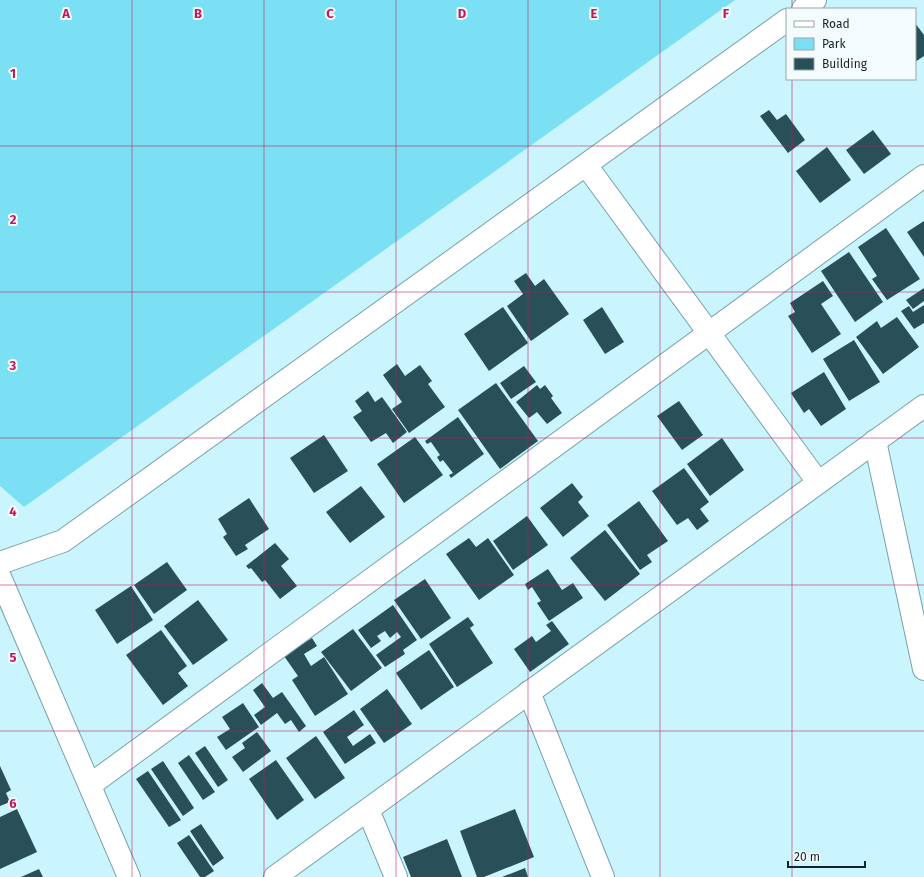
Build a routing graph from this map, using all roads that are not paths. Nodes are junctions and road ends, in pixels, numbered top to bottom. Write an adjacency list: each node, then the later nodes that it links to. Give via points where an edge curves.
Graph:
1 (815, 0): 2 (street)
2 (804, 8)
3 (786, 21): 4 (street)
4 (586, 165): 6 (street); 10 (street, via 63,541)
5 (924, 176): 6 (street)
6 (709, 333): 9 (street); 14 (street)
7 (924, 406): 8 (street)
8 (875, 441): 9 (street); 12 (street)
9 (818, 482): 13 (street)
10 (0, 563)
11 (0, 577): 14 (street)
12 (924, 669)
13 (529, 692): 15 (street); 19 (street)
14 (90, 785): 16 (street)
15 (368, 810): 17 (street); 18 (street)
16 (129, 877)
17 (275, 877)
18 (396, 877)
19 (603, 877)

